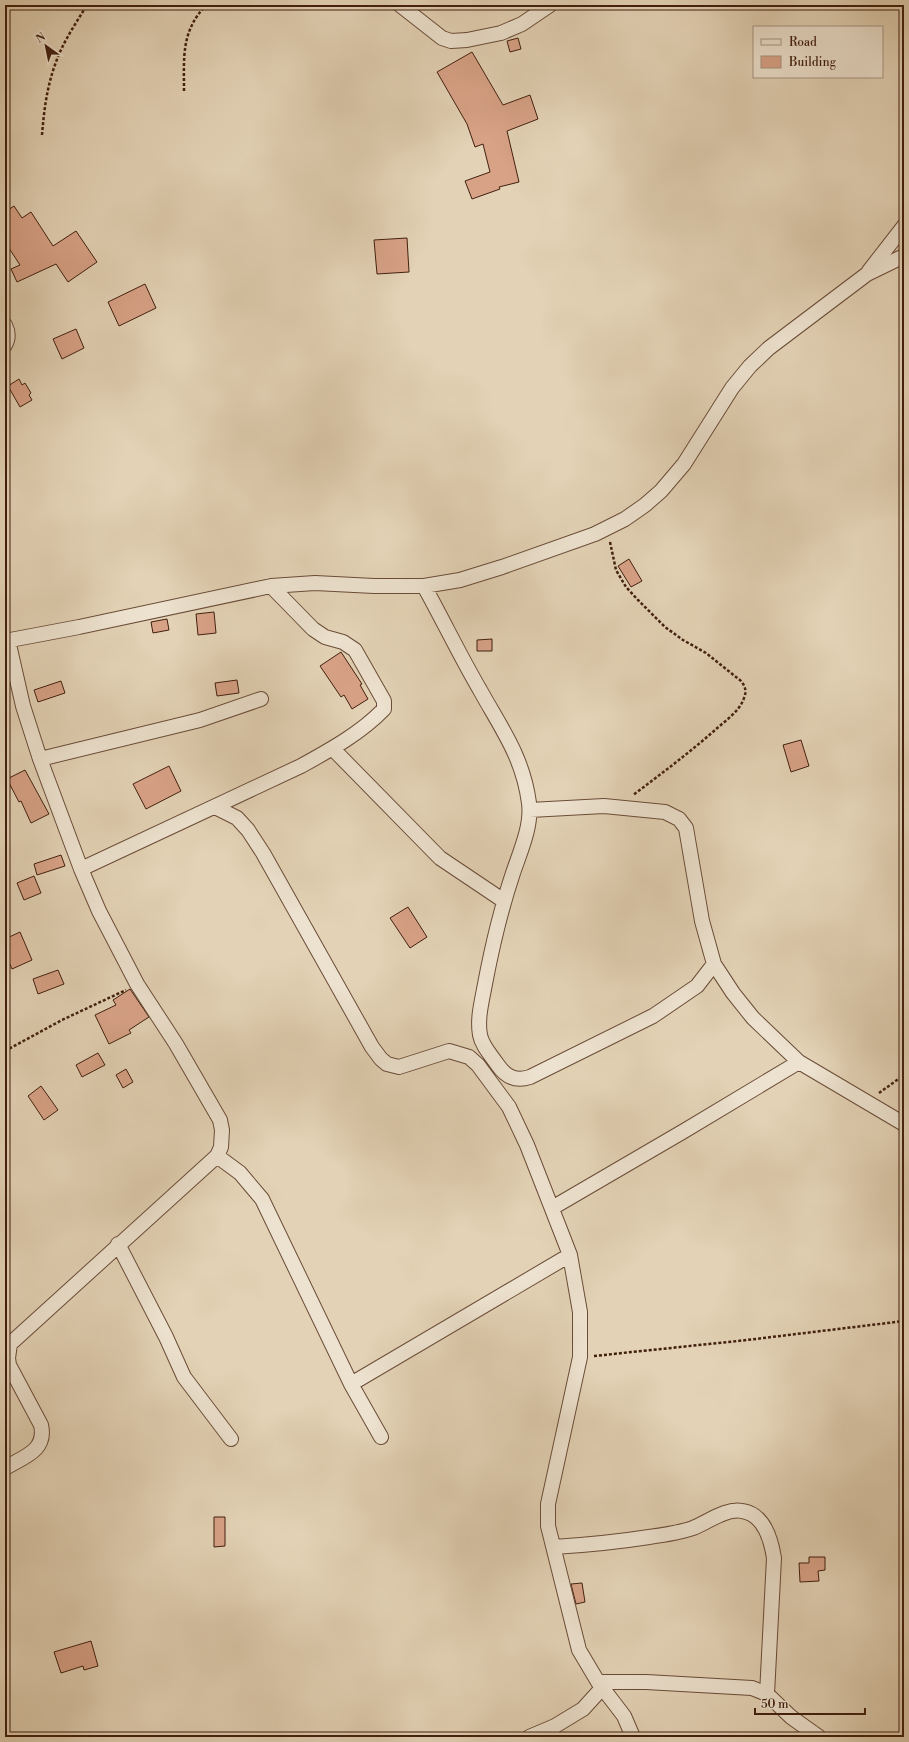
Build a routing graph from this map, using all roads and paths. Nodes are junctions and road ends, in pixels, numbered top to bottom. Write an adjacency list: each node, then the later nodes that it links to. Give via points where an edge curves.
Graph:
1 (87, 5): 6 (path, via 56,60 45,103)
2 (206, 5): 5 (path, via 189,30 185,44)
3 (400, 5): 4 (street, via 442,38 451,41 501,33 522,24)
4 (550, 5)
5 (184, 91)
6 (42, 135)
7 (904, 226): 9 (street)
8 (904, 256): 9 (street)
9 (867, 274): 12 (street, via 769,348 750,366 732,388 684,464 645,505)
10 (5, 325): 11 (street)
11 (5, 345)
12 (607, 528): 14 (street, via 502,567 460,580); 20 (path, via 616,570 626,587 665,627 733,674 746,690 742,702 725,721 681,760)
13 (271, 586): 14 (street, via 315,583); 15 (street); 17 (street, via 318,633 344,642 355,650 385,704 382,711)
14 (424, 586): 21 (street, via 511,742 527,789)
15 (7, 640): 18 (street, via 23,706)
16 (261, 699): 18 (street, via 200,720)
17 (333, 749): 19 (street); 23 (street, via 440,858)
18 (40, 759): 22 (street)
19 (215, 807): 22 (street); 32 (street, via 237,818 263,852 381,1059 387,1064 403,1067 450,1051 469,1057 484,1072 509,1107)
20 (616, 807): 21 (street); 24 (street, via 665,812 684,824 702,922)
21 (530, 810): 23 (street, via 526,834)
22 (81, 869): 25 (street)
23 (504, 901): 24 (street, via 489,964 479,1024 483,1045 501,1070 507,1076 516,1079 530,1077 653,1016 697,986)
24 (714, 964): 27 (street, via 743,1008)
25 (137, 984): 26 (path); 31 (street, via 176,1044 220,1120 221,1147)
26 (5, 1050)
27 (799, 1062): 29 (street); 32 (street)
28 (904, 1075): 29 (path, via 884,1091)
29 (862, 1100): 30 (street)
30 (904, 1124)
31 (217, 1156): 33 (street); 37 (street, via 240,1173 262,1199)
32 (552, 1208): 34 (street)
33 (118, 1244): 39 (street, via 184,1377); 40 (street, via 10,1344 9,1365 41,1425 42,1441 38,1447)
34 (570, 1255): 36 (street, via 580,1312); 37 (street)
35 (904, 1322): 36 (path)
36 (580, 1357): 41 (street, via 548,1504 548,1526)
37 (351, 1384): 38 (street)
38 (381, 1437)
39 (231, 1439)
40 (5, 1468)
41 (554, 1548): 42 (street, via 579,1650); 43 (street, via 677,1533 733,1511 755,1516 764,1526 773,1548 774,1558)
42 (600, 1685): 43 (street, via 646,1682 744,1687); 44 (street, via 582,1709 555,1726); 45 (street, via 624,1716)
43 (767, 1694): 46 (street, via 791,1717)
44 (529, 1737)
45 (633, 1737)
46 (819, 1737)

